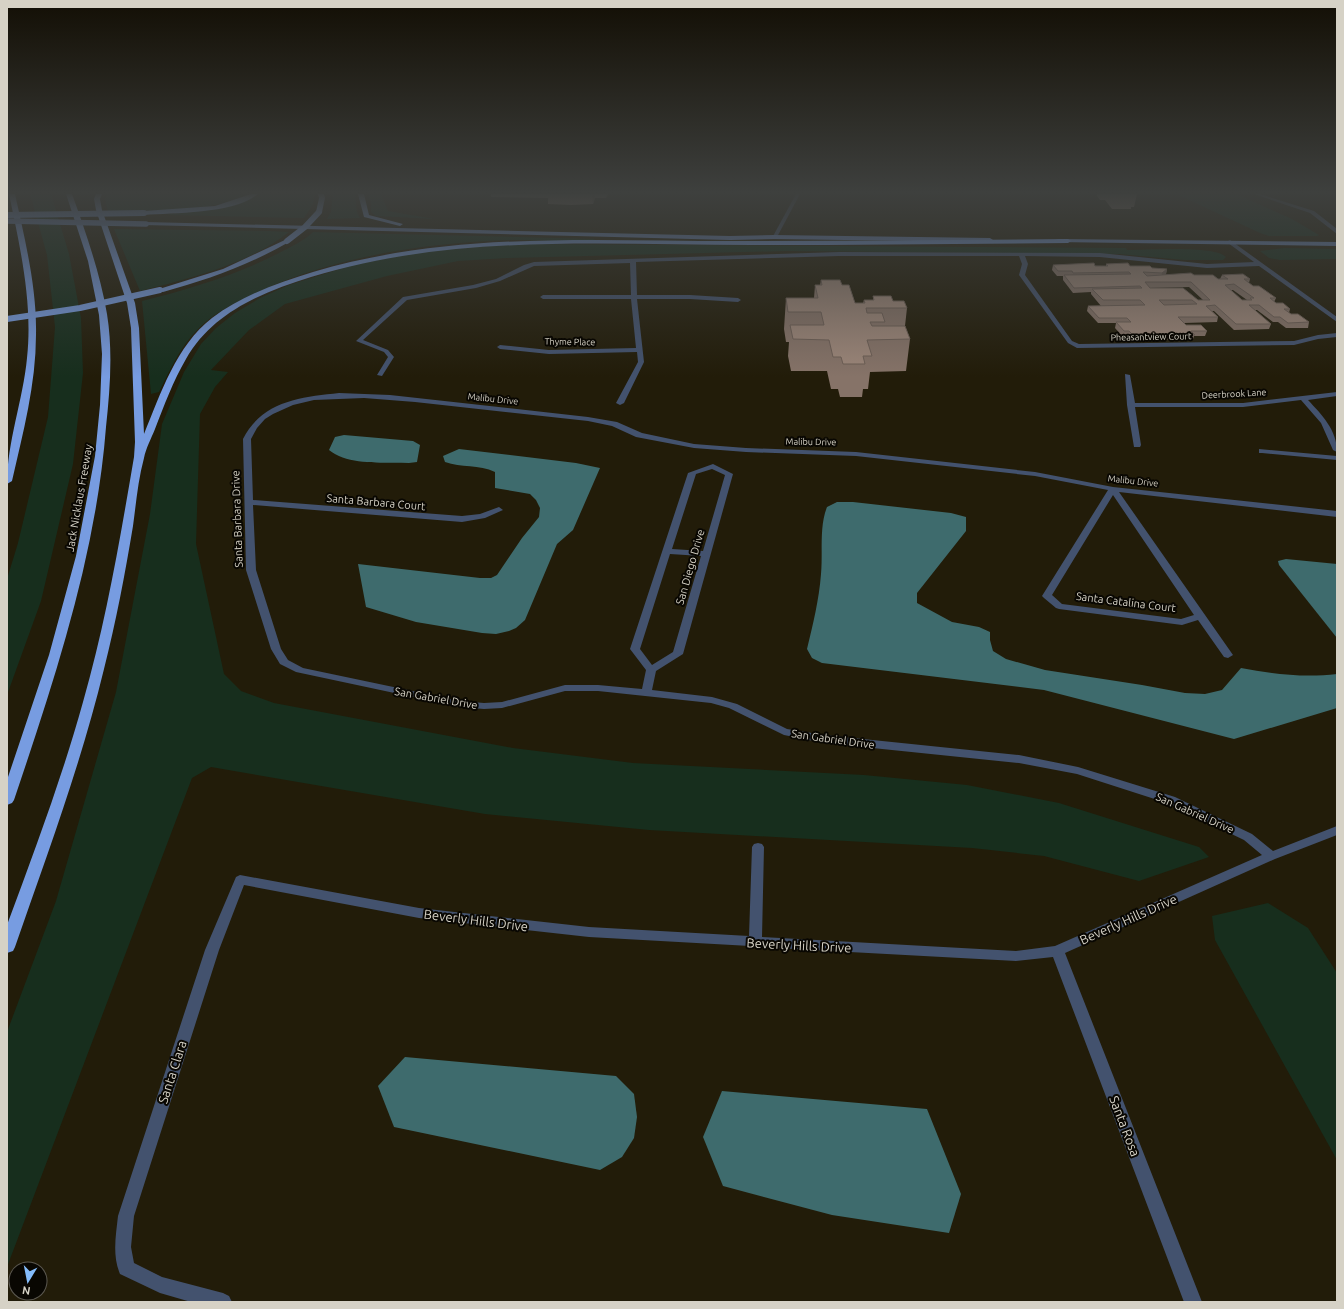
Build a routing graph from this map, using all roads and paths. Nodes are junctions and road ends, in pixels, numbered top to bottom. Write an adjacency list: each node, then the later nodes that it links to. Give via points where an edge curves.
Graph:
1 (23, 255): 33 (highway, via 32,314 31,353 22,418)
2 (89, 255): 45 (highway, Jack Nicklaus Freeway, via 102,302 106,377 103,434 93,504 72,594 40,704)
3 (115, 255): 30 (highway, via 131,303 135,328)
4 (261, 255): 15 (highway, bridge, via 231,268 160,290 80,308)
5 (390, 255): 30 (highway, via 312,274 264,291 230,310 204,330 192,345 168,388)
6 (785, 255): 10 (street)
7 (1021, 255): 17 (street, Pheasantview Court, via 1026,268 1022,275 1070,342 1077,346 1294,343)
8 (1030, 255): 11 (street, via 1124,256 1207,266)
9 (1248, 255): 11 (street)
10 (633, 260): 13 (street); 20 (street, via 534,264 498,280 474,287 406,298 359,341 386,351 391,357)
11 (1260, 264): 16 (street)
12 (543, 297): 13 (street)
13 (634, 298): 14 (street, via 706,297); 19 (street)
14 (738, 300)
15 (7, 319)
16 (1337, 320)
17 (1337, 335)
18 (500, 347): 19 (street, Thyme Place, via 557,352)
19 (639, 350): 24 (street, via 641,362)
20 (380, 375)
21 (1127, 375): 26 (street)
22 (1337, 394): 23 (street, Deerbrook Lane)
23 (1303, 398): 26 (street, Deerbrook Lane, via 1243,406); 28 (street, via 1324,422)
24 (620, 403)
25 (287, 404): 31 (street, Malibu Drive, via 328,397 371,395 588,419 614,424 639,435 694,446); 35 (street, Santa Barbara Drive, via 264,416 253,427 247,439)
26 (1131, 406): 27 (street)
27 (1137, 445)
28 (1337, 450)
29 (1262, 451): 32 (street)
30 (139, 457): 51 (highway, via 117,586 93,686 77,745)
31 (715, 457): 34 (street, Malibu Drive, via 856,454 1035,474); 38 (street, via 692,473); 39 (street, San Diego Drive, via 729,474)
32 (1337, 458)
33 (7, 481)
34 (1113, 489): 37 (street, Malibu Drive); 40 (street, Santa Catalina Court); 40 (street, Santa Catalina Court, via 1047,596 1059,606 1182,622)
35 (250, 502): 36 (street, Santa Barbara Court, via 462,519); 41 (street, Santa Barbara Drive, via 251,570)
36 (499, 510)
37 (1337, 514)
38 (666, 551): 39 (street); 43 (street, via 634,649)
39 (706, 554): 43 (street, San Diego Drive, via 678,654)
40 (1200, 616): 42 (street)
41 (276, 649): 44 (street, San Gabriel Drive, via 284,662 300,670 460,704 502,705 565,688 598,688)
42 (1228, 655)
43 (651, 670): 44 (street)
44 (646, 693): 48 (street, San Gabriel Drive, via 712,700 733,706 784,732 824,740 1019,759 1078,771 1171,800 1248,837)
45 (7, 800)
46 (1337, 830): 48 (street, Beverly Hills Drive)
47 (758, 847): 50 (street)
48 (1271, 856): 52 (street, Beverly Hills Drive)
49 (240, 880): 50 (street, Beverly Hills Drive, via 419,913 495,923); 53 (street, Santa Clara, via 212,950 126,1216 123,1247 126,1268 160,1285)
50 (755, 943): 52 (street, Beverly Hills Drive, via 1016,956)
51 (7, 947)
52 (1057, 951): 54 (street, Santa Rosa)
53 (223, 1302)
54 (1193, 1302)

